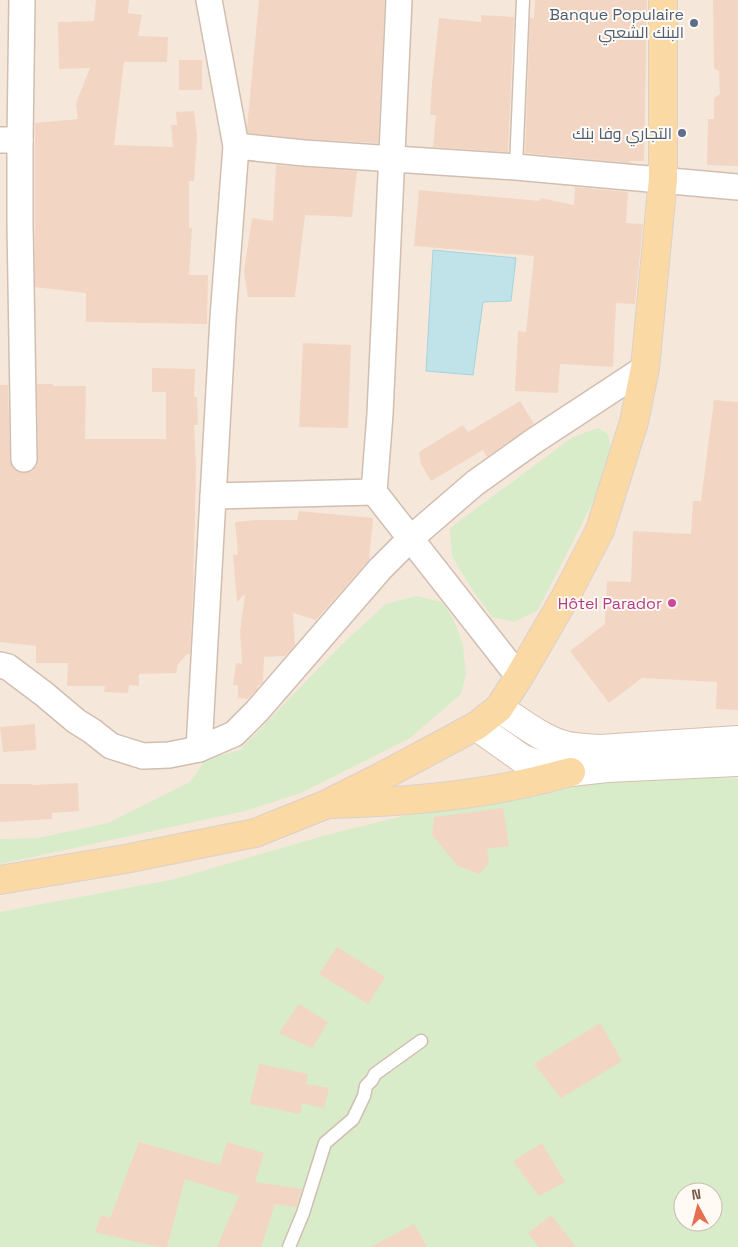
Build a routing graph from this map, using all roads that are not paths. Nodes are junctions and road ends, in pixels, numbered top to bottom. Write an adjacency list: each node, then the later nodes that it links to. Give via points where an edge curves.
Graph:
1 (22, 0): 6 (street)
2 (209, 0): 7 (street)
3 (399, 0): 8 (street)
4 (522, 0): 9 (lane)
5 (663, 0): 10 (main road)
6 (10, 140): 12 (street)
7 (236, 146): 8 (street); 16 (street)
8 (391, 160): 9 (street); 15 (street)
9 (516, 167): 10 (street)
10 (663, 180): 11 (street); 13 (main road)
11 (738, 187)
12 (10, 225): 14 (street)
13 (645, 368): 17 (street, via 483,478); 19 (main road, via 634,422 600,530)
14 (24, 459)
15 (374, 492): 16 (street); 17 (street)
16 (213, 496): 23 (street)
17 (410, 539): 19 (street); 23 (street, via 380,568 234,734)
18 (0, 665): 23 (street, via 16,672 111,746 143,756)
19 (519, 677): 20 (main road)
20 (499, 708): 21 (main road); 24 (main road, via 563,745)
21 (476, 726): 26 (main road, via 521,758 545,768); 27 (main road)
22 (738, 740): 24 (main road)
23 (199, 749)
24 (639, 756): 25 (main road); 26 (main road)
25 (738, 762)
26 (571, 772): 27 (main road, via 475,793)
27 (325, 805): 28 (main road, via 255,833)
28 (0, 880)
29 (421, 1041): 30 (lane, via 375,1074 366,1086 353,1119 325,1143)
30 (289, 1247)

